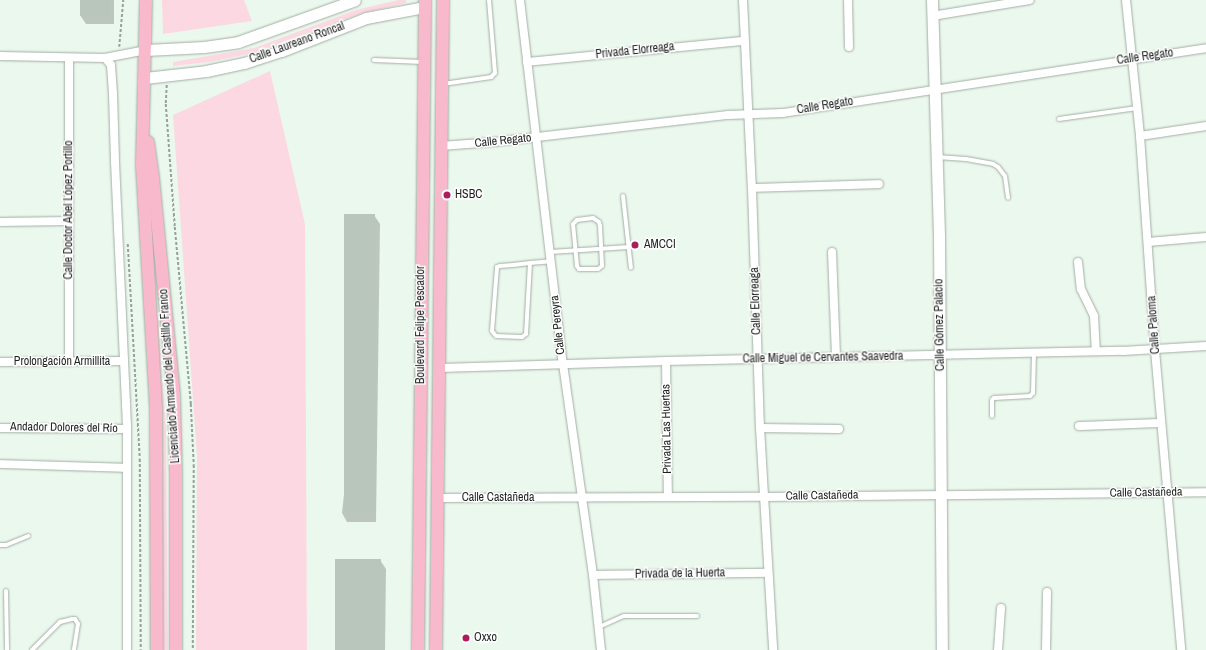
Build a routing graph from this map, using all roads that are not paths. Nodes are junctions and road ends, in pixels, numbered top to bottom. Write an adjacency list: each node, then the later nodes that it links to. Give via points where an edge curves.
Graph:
1 (146, 0): 16 (main road, Licenciado Armando del Castillo Franco)
2 (355, 0): 16 (street, Calle Laureano Roncal, via 238,42 204,47)
3 (443, 0): 25 (main road, Boulevard Felipe Pescador)
4 (489, 0): 25 (lane, via 495,73 491,77)
5 (520, 0): 23 (street, Calle Pereyra)
6 (742, 0): 13 (street, Calle Elorreaga)
7 (848, 0): 14 (street)
8 (932, 0): 12 (street, Calle Gómez Palacio)
9 (1030, 0): 12 (street)
10 (1126, 0): 20 (street, Calle Paloma)
11 (425, 4): 22 (main road, Boulevard Felipe Pescador); 24 (street, Calle Laureano Roncal, via 366,18 244,63 206,71)
12 (932, 16): 26 (street, Calle Gómez Palacio)
13 (743, 41): 23 (street, Privada Elorreaga); 28 (street, Calle Elorreaga)
14 (849, 47)
15 (1206, 48): 20 (street, Calle Regato)
16 (146, 50): 18 (street); 24 (main road, Licenciado Armando del Castillo Franco)
17 (0, 56): 19 (street)
18 (105, 58): 19 (street); 59 (street, via 111,65 113,94)
19 (70, 59): 40 (street, Calle Doctor Abel López Portillo)
20 (1132, 59): 26 (street, Calle Regato); 27 (street, Calle Paloma)
21 (374, 60): 22 (lane)
22 (424, 62): 90 (main road, Boulevard Felipe Pescador)
23 (527, 62): 33 (street, Calle Pereyra)
24 (145, 78): 31 (main road, Licenciado Armando del Castillo Franco)
25 (442, 84): 34 (main road, Boulevard Felipe Pescador)
26 (934, 90): 28 (street, Calle Regato, via 783,113); 35 (street, Calle Gómez Palacio)
27 (1137, 108): 29 (lane); 32 (street, Calle Paloma)
28 (747, 114): 33 (street, Calle Regato); 37 (street, Calle Elorreaga)
29 (1059, 118)
30 (1206, 126): 32 (street)
31 (144, 127): 95 (main road, Licenciado Armando del Castillo Franco, via 143,189 156,412); 96 (main road, Licenciado Armando del Castillo Franco, via 153,177 174,396)
32 (1140, 136): 43 (street, Calle Paloma)
33 (536, 138): 34 (street, Calle Regato); 48 (street, Calle Pereyra)
34 (441, 146): 64 (main road, Boulevard Felipe Pescador)
35 (936, 157): 39 (lane, via 993,164 1005,176); 56 (street, Calle Gómez Palacio)
36 (879, 184): 37 (street)
37 (752, 188): 58 (street, Calle Elorreaga)
38 (623, 196): 44 (lane)
39 (1008, 198)
40 (69, 221): 41 (street); 62 (street, Calle Doctor Abel López Portillo)
41 (0, 222)
42 (1206, 237): 43 (street)
43 (1148, 242): 53 (street, Calle Paloma)
44 (629, 247): 45 (lane); 51 (lane)
45 (601, 249): 46 (lane); 46 (lane, via 602,266 598,269 578,268); 46 (lane, via 598,222 593,218 575,221)
46 (575, 251): 48 (lane)
47 (832, 252): 57 (street)
48 (551, 257): 50 (lane); 63 (street, Calle Pereyra)
49 (1078, 262): 54 (street, via 1081,289 1094,316)
50 (530, 263): 50 (lane, via 500,266 497,269 492,331 496,336 522,337 526,334)
51 (631, 268)
52 (1206, 346): 53 (street, Calle Miguel de Cervantes Saavedra)
53 (1155, 350): 54 (street, Calle Miguel de Cervantes Saavedra); 66 (street, Calle Paloma)
54 (1096, 351): 55 (street, Calle Miguel de Cervantes Saavedra)
55 (1034, 353): 56 (street, Calle Miguel de Cervantes Saavedra); 65 (lane, via 1033,393 1030,396 994,398)
56 (940, 355): 57 (street, Calle Miguel de Cervantes Saavedra); 76 (street, Calle Gómez Palacio)
57 (836, 357): 58 (street, Calle Miguel de Cervantes Saavedra)
58 (758, 359): 60 (street, Calle Miguel de Cervantes Saavedra); 69 (street, Calle Elorreaga)
59 (123, 361): 62 (street, Prolongación Armillita); 70 (street)
60 (666, 361): 63 (street, Calle Miguel de Cervantes Saavedra); 77 (street, Privada Las Huertas)
61 (0, 362): 62 (street, Prolongación Armillita)
62 (69, 362)
63 (563, 364): 64 (street, Calle Miguel de Cervantes Saavedra); 80 (street, Calle Pereyra)
64 (440, 368): 79 (main road, Boulevard Felipe Pescador)
65 (992, 416)
66 (1161, 423): 67 (street); 75 (street, Calle Paloma)
67 (1079, 426)
68 (0, 428): 70 (street, Andador Dolores del Río)
69 (760, 428): 71 (street); 78 (street, Calle Elorreaga)
70 (127, 429): 73 (street)
71 (839, 429)
72 (0, 464): 73 (street)
73 (127, 468): 94 (street)
74 (1206, 492): 75 (street, Calle Castañeda)
75 (1167, 493): 76 (street, Calle Castañeda); 103 (street, Calle Paloma)
76 (941, 494): 78 (street, Calle Castañeda); 100 (street, Calle Gómez Palacio)
77 (668, 497): 78 (street, Calle Castañeda); 80 (street, Calle Castañeda)
78 (764, 497): 83 (street, Calle Elorreaga)
79 (438, 498): 80 (street, Calle Castañeda); 97 (main road, Boulevard Felipe Pescador)
80 (582, 498): 84 (street, Calle Pereyra)
81 (28, 536): 82 (lane)
82 (0, 545)
83 (768, 573): 84 (street, Privada de la Huerta); 99 (street, Calle Elorreaga)
84 (592, 575): 89 (street, Calle Pereyra)
85 (6, 591): 91 (lane)
86 (1047, 592): 102 (street)
87 (1001, 608): 101 (street)
88 (697, 616): 89 (lane, via 624,616)
89 (598, 627): 98 (street, Calle Pereyra)
90 (421, 647)
91 (7, 650)
92 (32, 650): 93 (lane, via 60,622 75,619 78,624)
93 (74, 650)
94 (127, 650)
95 (158, 650)
96 (176, 650)
97 (436, 650)
98 (601, 650)
99 (773, 650)
100 (942, 650)
101 (998, 650)
102 (1046, 650)
103 (1181, 650)

